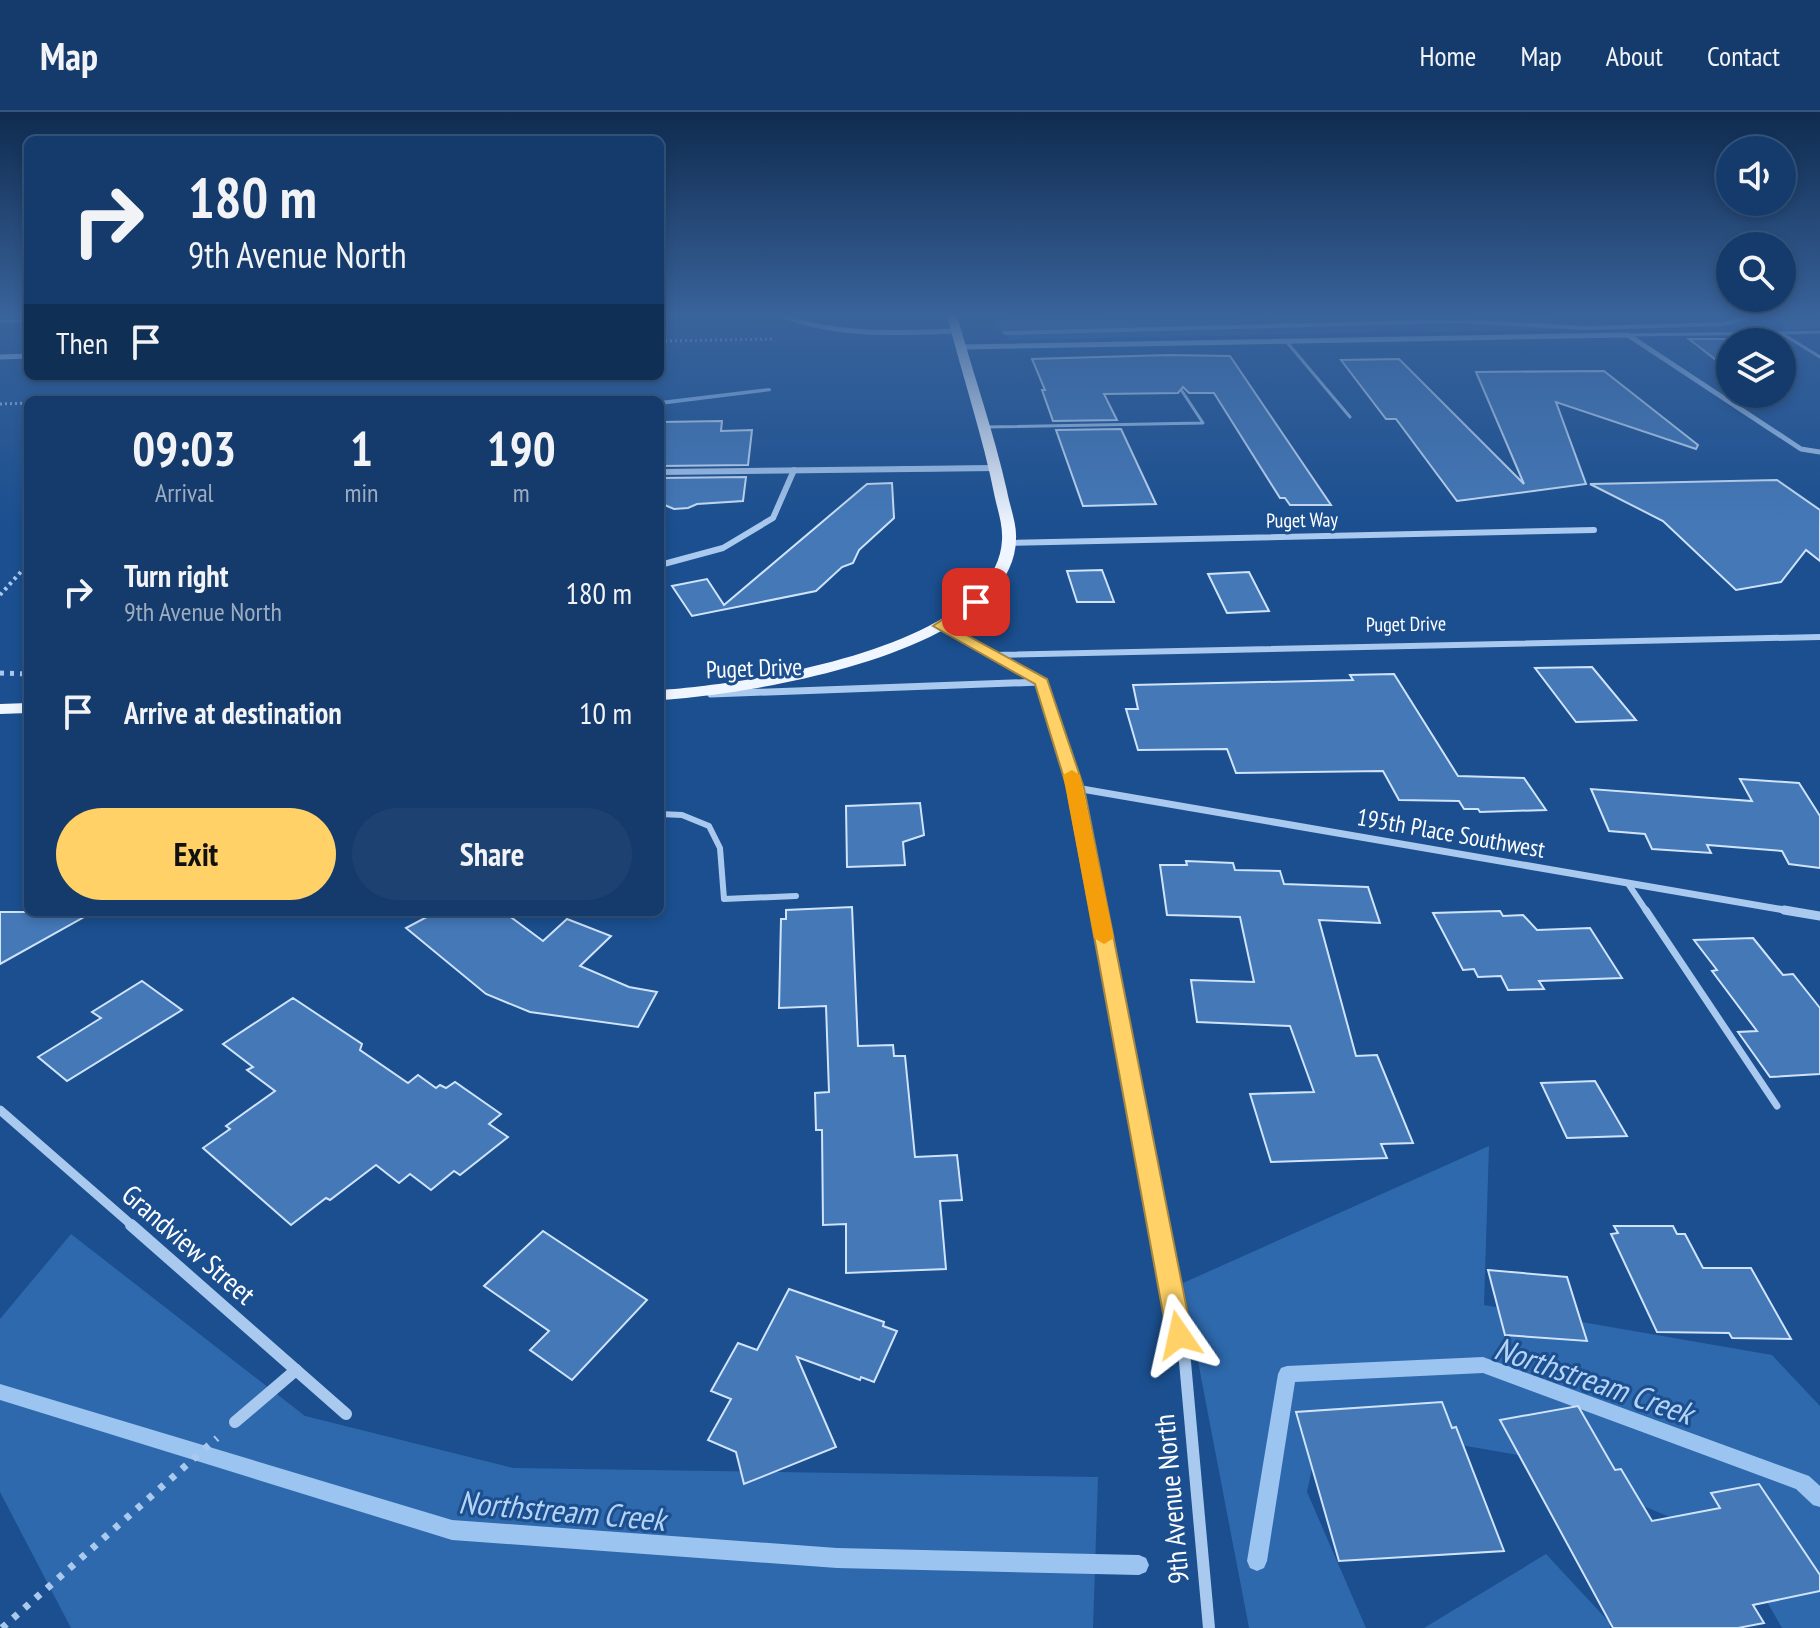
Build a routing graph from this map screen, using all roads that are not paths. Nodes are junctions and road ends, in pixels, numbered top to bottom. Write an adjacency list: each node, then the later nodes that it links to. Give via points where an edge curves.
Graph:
1 (972, 386): 6 (main road)
2 (1324, 386): 5 (lane)
3 (1705, 386): 7 (street, via 1801,449)
4 (1182, 391): 6 (lane, via 1203,423)
5 (1350, 417)
6 (984, 427): 8 (main road)
7 (1820, 452)
8 (996, 468): 9 (street); 12 (main road)
9 (794, 470): 10 (street); 13 (street, via 773,518 723,548)
10 (664, 472)
11 (1594, 530): 12 (street, Puget Way)
12 (1010, 543): 14 (main road, via 998,576 981,597)
13 (664, 564)
14 (940, 626): 16 (street); 19 (main road, via 895,646 797,676)
15 (1820, 637): 16 (street, Puget Drive)
16 (992, 655): 17 (street)
17 (1042, 682): 19 (street, Puget Drive); 22 (street, 9th Avenue North)
18 (664, 695): 19 (main road, Puget Drive)
19 (682, 695)
20 (24, 708): 21 (main road)
21 (0, 709)
22 (1076, 788): 24 (street, 195th Place Southwest); 32 (street, 9th Avenue North, via 1185,1362)
23 (664, 814): 25 (lane, via 686,813 709,825 720,842 724,899)
24 (1629, 885): 26 (street, 195th Place Southwest); 27 (lane)
25 (796, 896)
26 (1820, 916)
27 (1777, 1106)
28 (0, 1110): 29 (street, Grandview Street)
29 (296, 1370): 30 (street, Grandview Street); 31 (street)
30 (346, 1414)
31 (235, 1422)
32 (1209, 1628)

